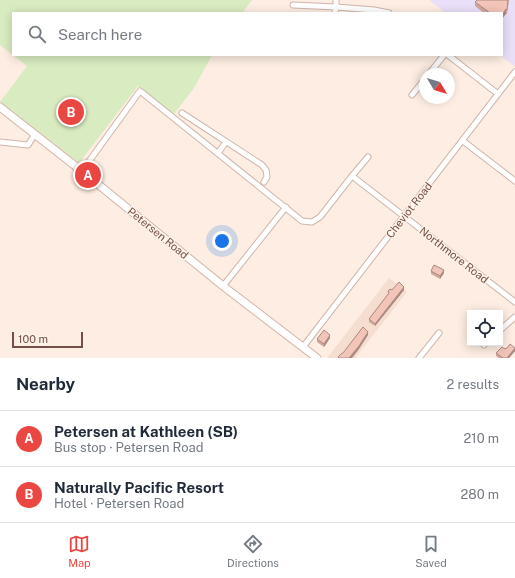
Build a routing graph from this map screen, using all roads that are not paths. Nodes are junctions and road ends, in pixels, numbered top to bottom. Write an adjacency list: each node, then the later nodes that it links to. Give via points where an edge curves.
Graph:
1 (336, 0): 3 (street)
2 (293, 5): 3 (street)
3 (335, 10): 4 (street)
4 (384, 12)
5 (443, 56): 7 (street)
6 (449, 56): 10 (street)
7 (434, 68)
8 (515, 72): 10 (street, Cheviot Road)
9 (419, 86): 11 (street)
10 (498, 94): 15 (street, Cheviot Road)
11 (412, 95)
12 (0, 107): 14 (street, Petersen Road)
13 (182, 113): 17 (street)
14 (35, 134): 16 (street, via 28,144); 20 (street, Petersen Road)
15 (463, 141): 22 (street); 25 (street, Cheviot Road)
16 (0, 142)
17 (226, 142): 18 (street); 23 (street, via 262,165 267,177)
18 (218, 153): 20 (street, via 140,91); 24 (street)
19 (368, 156): 21 (street)
20 (82, 171): 26 (street, Petersen Road)
21 (352, 176): 24 (street, via 320,217 312,222 302,221); 25 (street, Northmore Road)
22 (515, 181)
23 (264, 182)
24 (286, 208): 26 (street)
25 (404, 216): 27 (street, Northmore Road); 31 (street, Cheviot Road)
26 (223, 286): 31 (street, Petersen Road)
27 (515, 302)
28 (515, 317): 29 (street)
29 (503, 327)
30 (439, 333): 33 (street)
31 (303, 347): 32 (street, Petersen Road)
32 (317, 358)
33 (419, 358)

